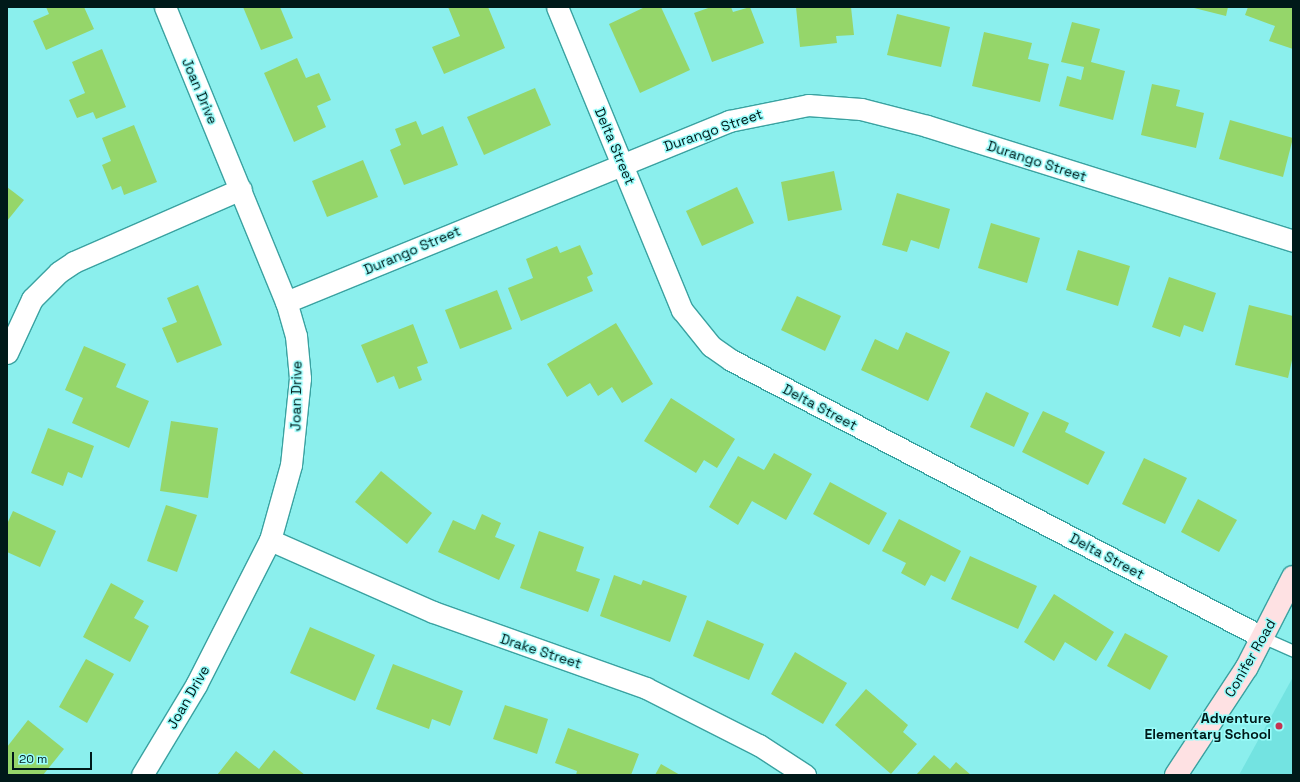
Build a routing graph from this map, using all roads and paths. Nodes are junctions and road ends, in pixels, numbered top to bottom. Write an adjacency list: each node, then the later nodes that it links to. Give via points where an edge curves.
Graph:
1 (165, 7): 4 (street, Joan Drive)
2 (557, 7): 3 (street, Delta Street)
3 (622, 162): 5 (street, Durango Street, via 729,121 786,106 835,106 927,126); 6 (street, Durango Street); 10 (street, Delta Street, via 682,310 711,346 731,360)
4 (241, 189): 6 (street, Joan Drive); 7 (street, via 74,262 59,272 32,299)
5 (1293, 242)
6 (286, 302): 8 (street, Joan Drive, via 296,336 300,378 296,433)
7 (7, 354)
8 (270, 540): 12 (street, Joan Drive, via 196,685); 13 (street, Drake Street, via 433,612 646,688 759,746)
9 (1293, 577): 10 (street, Conifer Road)
10 (1262, 637): 11 (lane); 14 (street, Conifer Road)
11 (1293, 651)
12 (142, 775)
13 (805, 775)
14 (1176, 775)

